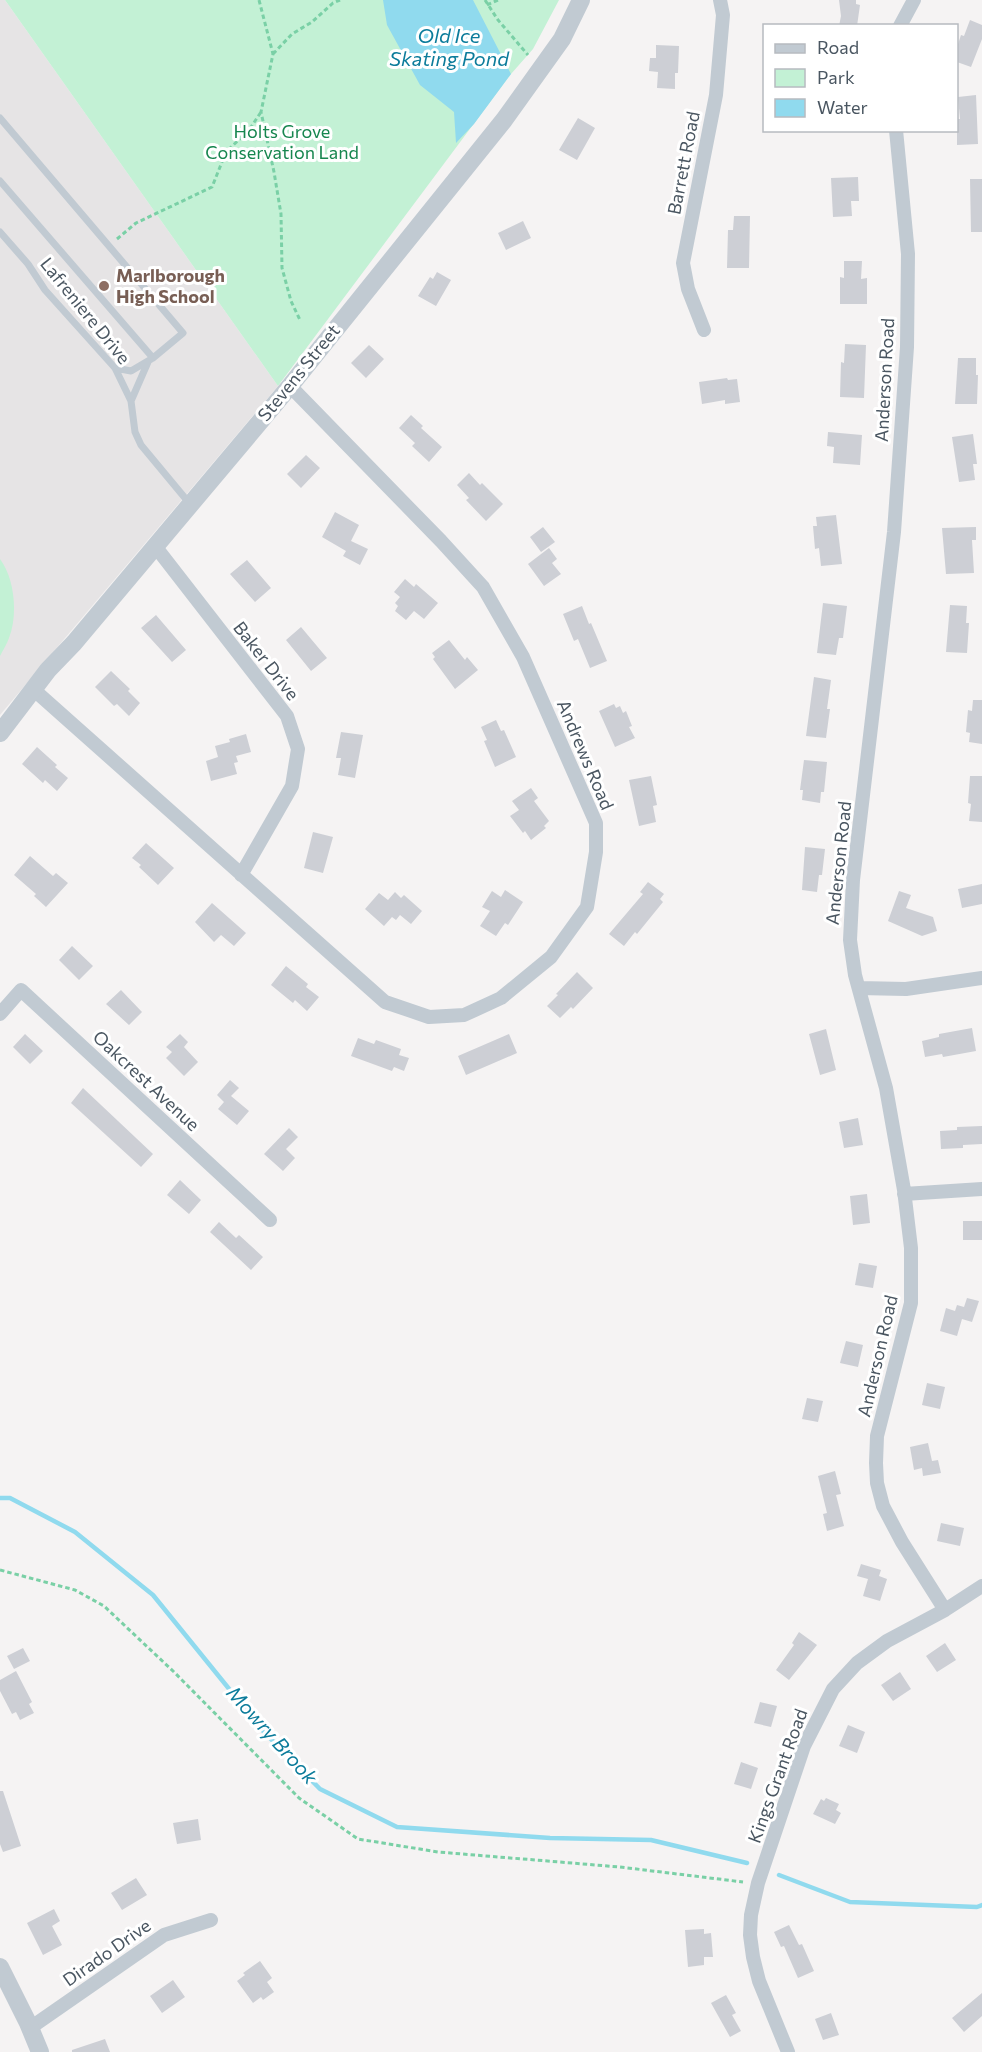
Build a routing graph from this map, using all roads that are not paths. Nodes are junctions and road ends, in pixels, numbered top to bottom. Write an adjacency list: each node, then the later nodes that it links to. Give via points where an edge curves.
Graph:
1 (581, 0): 12 (street, Stevens Street, via 562,39 504,120)
2 (720, 0): 9 (street, Barrett Road, via 723,15 716,94 683,262 688,289)
3 (914, 0): 4 (street)
4 (901, 24)
5 (0, 118): 10 (lane, via 183,333)
6 (896, 132): 20 (street, Anderson Road, via 908,254 907,347 894,532 853,880 850,940)
7 (0, 182): 10 (lane)
8 (0, 232): 11 (lane, Lafreniere Drive, via 45,290)
9 (704, 330)
10 (150, 360): 11 (lane, via 131,371); 13 (lane)
11 (115, 368): 13 (lane, Lafreniere Drive)
12 (290, 386): 14 (street, Stevens Street); 18 (street, Andrews Road, via 483,587 523,657 596,823 596,852 587,906 551,957 501,998 464,1015 429,1017 385,1002)
13 (131, 401): 14 (lane, Lafreniere Drive, via 141,445)
14 (190, 504): 15 (street, Stevens Street)
15 (155, 546): 16 (street, Stevens Street); 18 (street, Baker Drive, via 287,716 298,748 292,786)
16 (33, 689): 17 (street, Stevens Street); 18 (street, Andrews Road)
17 (0, 733)
18 (241, 875)
19 (982, 978): 20 (street, via 906,989)
20 (859, 988): 23 (street, Anderson Road, via 886,1088)
21 (0, 1014): 24 (street, Oakcrest Avenue, via 21,990)
22 (982, 1189): 23 (street)
23 (904, 1194): 26 (street, Anderson Road, via 911,1248 911,1302 877,1436 877,1483 883,1506 902,1542)
24 (270, 1220)
25 (982, 1586): 26 (street, Kings Grant Road)
26 (945, 1610): 31 (street, Kings Grant Road, via 887,1641 857,1663 833,1689 804,1746 751,1914 759,1981)
27 (211, 1920): 29 (street, Dirado Drive, via 164,1935)
28 (0, 1966): 29 (street)
29 (30, 2028): 30 (street)
30 (40, 2052)
31 (788, 2052)

